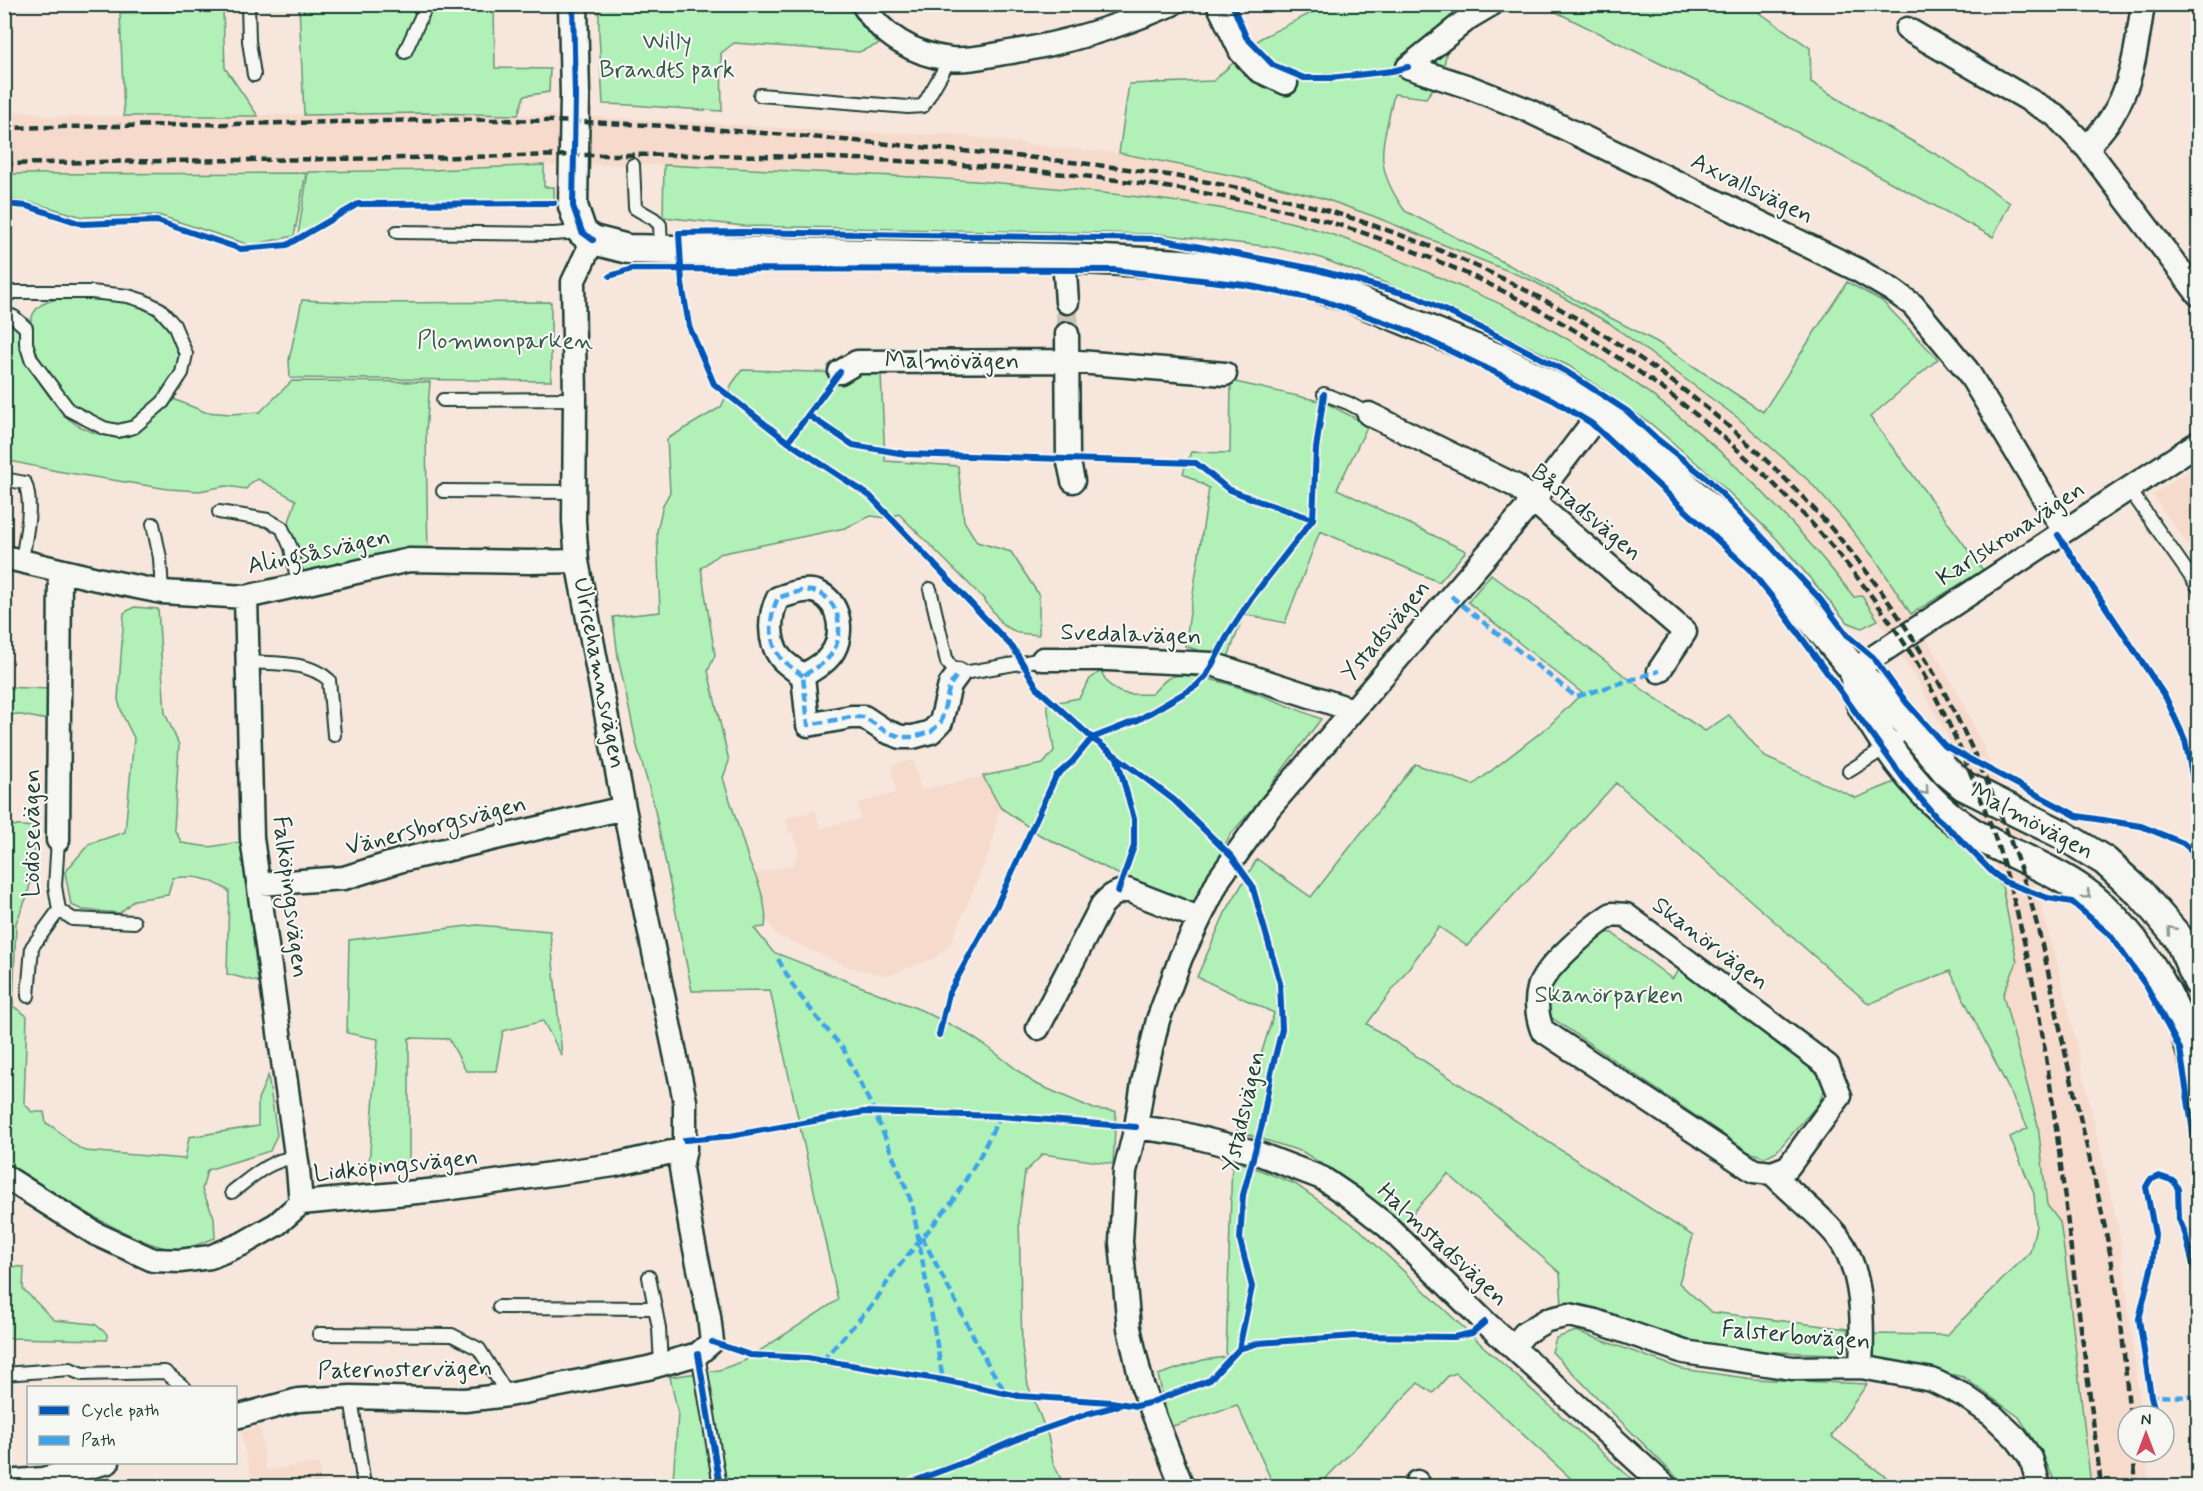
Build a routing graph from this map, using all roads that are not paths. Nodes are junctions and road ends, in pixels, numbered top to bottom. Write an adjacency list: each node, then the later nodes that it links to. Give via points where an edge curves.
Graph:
1 (248, 4): 12 (lane)
2 (427, 4): 10 (lane)
3 (573, 4): 18 (street, via 573,206)
4 (863, 4): 11 (street, via 888,34 908,46)
5 (1172, 4): 11 (street, via 1123,25 1050,46)
6 (1218, 4): 13 (street, via 1241,52 1258,70)
7 (1492, 4): 43 (street, Axvallsvägen, via 1408,67 1526,109 1892,290 1913,305 1967,370)
8 (2143, 4): 15 (street, via 2134,61 2122,99)
9 (1907, 29): 15 (street, via 2055,115)
10 (405, 52)
11 (950, 59): 14 (lane, via 923,106)
12 (254, 75)
13 (1286, 84)
14 (760, 95)
15 (2087, 148): 21 (street)
16 (633, 165): 19 (lane, via 635,208 660,225)
17 (397, 232): 18 (lane)
18 (587, 236): 19 (street, Malmövägen, via 628,249); 30 (street, Ulricehamnsvägen, via 573,282)
19 (661, 250): 20 (street, Malmövägen)
20 (1064, 258): 23 (street); 33 (street, Malmövägen, via 1182,264 1305,284 1500,359)
21 (2199, 294)
22 (4, 296): 24 (lane, via 14,292 91,292 144,301 160,309 174,325 186,354 182,373 163,402 134,427 118,431 104,428 69,410 32,359 26,328)
23 (1067, 302)
24 (4, 313)
25 (1067, 334): 26 (street)
26 (1067, 361): 27 (street, Malmövägen, via 857,362); 28 (street, Malmövägen); 36 (street, via 1068,458)
27 (840, 372)
28 (1225, 374)
29 (1324, 394): 32 (lane)
30 (575, 399): 31 (lane); 39 (street, Ulricehamnsvägen)
31 (443, 400)
32 (1369, 414): 40 (street, Båstadsvägen, via 1516,486)
33 (1599, 414): 40 (street, Ystadsvägen); 54 (street, Malmövägen, via 1630,435 1733,530)
34 (2199, 443): 37 (street, Karlskronavägen)
35 (4, 479): 44 (lane, via 25,483 28,492 28,514)
36 (1073, 481)
37 (2129, 489): 43 (street, Karlskronavägen); 48 (lane)
38 (442, 491): 39 (lane)
39 (574, 492): 45 (street, Ulricehamnsvägen)
40 (1533, 501): 55 (street, Båstadsvägen, via 1685,632); 58 (street, Ystadsvägen)
41 (219, 513): 47 (lane, via 268,520 282,528 291,548)
42 (153, 524): 50 (lane)
43 (2064, 531): 54 (street, Karlskronavägen)
44 (13, 559): 46 (street, Alingsåsvägen)
45 (577, 561): 47 (street, Alingsåsvägen, via 409,560); 63 (street, Ulricehamnsvägen)
46 (60, 571): 50 (street, Alingsåsvägen); 64 (street, Lödösevägen)
47 (298, 584): 51 (street, Alingsåsvägen)
48 (2199, 587)
49 (930, 588): 56 (lane, via 947,662)
50 (162, 592): 51 (street, Alingsåsvägen)
51 (246, 597): 53 (street, Falköpingsvägen)
52 (1043, 659): 56 (lane); 58 (street, Svedalavägen, via 1212,664)
53 (248, 662): 60 (lane, via 320,671 329,680); 65 (street, Falköpingsvägen, via 252,838)
54 (1854, 670): 59 (street, Malmövägen, via 1892,705); 61 (street, Malmövägen, via 1859,701)
55 (1659, 671)
56 (958, 674): 57 (street, via 950,685 941,722 931,732 913,737 893,734 864,717 808,725)
57 (803, 676)
58 (1353, 710): 67 (street, Ystadsvägen, via 1232,857)
59 (1910, 728): 61 (lane); 69 (street, Malmövägen, one-way to 59, via 2178,937 2140,893 2105,861 2061,834 1964,786)
60 (334, 735)
61 (1887, 747): 62 (lane); 72 (street, Malmövägen, one-way to 72, via 1934,801 1962,826 2083,891 2121,923 2151,966 2175,1012 2196,1065)
62 (1849, 771)
63 (624, 808): 65 (street, Vänersborgsvägen, via 402,860 344,878); 74 (street, Ulricehamnsvägen, via 685,1101)
64 (58, 840): 66 (lane, Lödösevägen, via 55,886)
65 (260, 884): 75 (street, Falköpingsvägen)
66 (59, 910): 68 (lane, Lödösevägen, via 73,919); 70 (lane, via 32,947)
67 (1199, 918): 71 (street, via 1127,891 1110,897 1102,905); 73 (street, Ystadsvägen, via 1158,1020)
68 (134, 922)
69 (2199, 982)
70 (28, 996)
71 (1038, 1028)
72 (2199, 1085)
73 (1136, 1127): 84 (street, Halmstadsvägen, via 1237,1146 1322,1178 1388,1226); 97 (street, Ystadsvägen, via 1125,1171 1120,1242 1129,1328 1142,1385)
74 (685, 1149): 79 (street, Lidköpingsvägen, via 614,1165 438,1190); 85 (street, Ulricehamnsvägen, via 683,1187 710,1316)
75 (297, 1157): 78 (lane, via 266,1166); 79 (street, Falköpingsvägen)
76 (1772, 1173): 76 (street, Skanörvägen, via 1788,1167 1840,1096 1828,1066 1626,915 1612,914 1597,923 1556,962 1539,985 1536,1015 1542,1029 1754,1171); 87 (street, Skanörvägen, via 1840,1240 1856,1274 1862,1322)
77 (4, 1176): 79 (street, Lidköpingsvägen, via 96,1234 153,1260 210,1257 277,1224)
78 (232, 1192)
79 (301, 1203)
80 (649, 1277): 82 (lane)
81 (499, 1306): 82 (lane)
82 (655, 1308): 86 (lane)
83 (319, 1334): 90 (lane, via 453,1335 479,1349)
84 (1513, 1347): 87 (street, Falsterbovägen, via 1525,1333 1547,1320 1569,1315 1684,1352 1793,1368); 98 (street, Halmstadsvägen)
85 (705, 1348): 86 (street, Paternostervägen); 96 (lane)
86 (662, 1365): 90 (street, Paternostervägen)
87 (1861, 1367): 99 (street, Falsterbovägen, via 1932,1380 1963,1395 2016,1438 2031,1458)
88 (4, 1374): 89 (lane, via 70,1369 82,1374 165,1372)
89 (182, 1386)
90 (508, 1395): 91 (street, Paternostervägen, via 465,1400)
91 (351, 1397): 92 (street, Paternostervägen, via 298,1400); 95 (lane)
92 (237, 1417)
93 (100, 1464): 94 (street, via 43,1479)
94 (4, 1482)
95 (364, 1486)
96 (720, 1486)
97 (1182, 1486)
98 (1665, 1486)
99 (2039, 1486)

